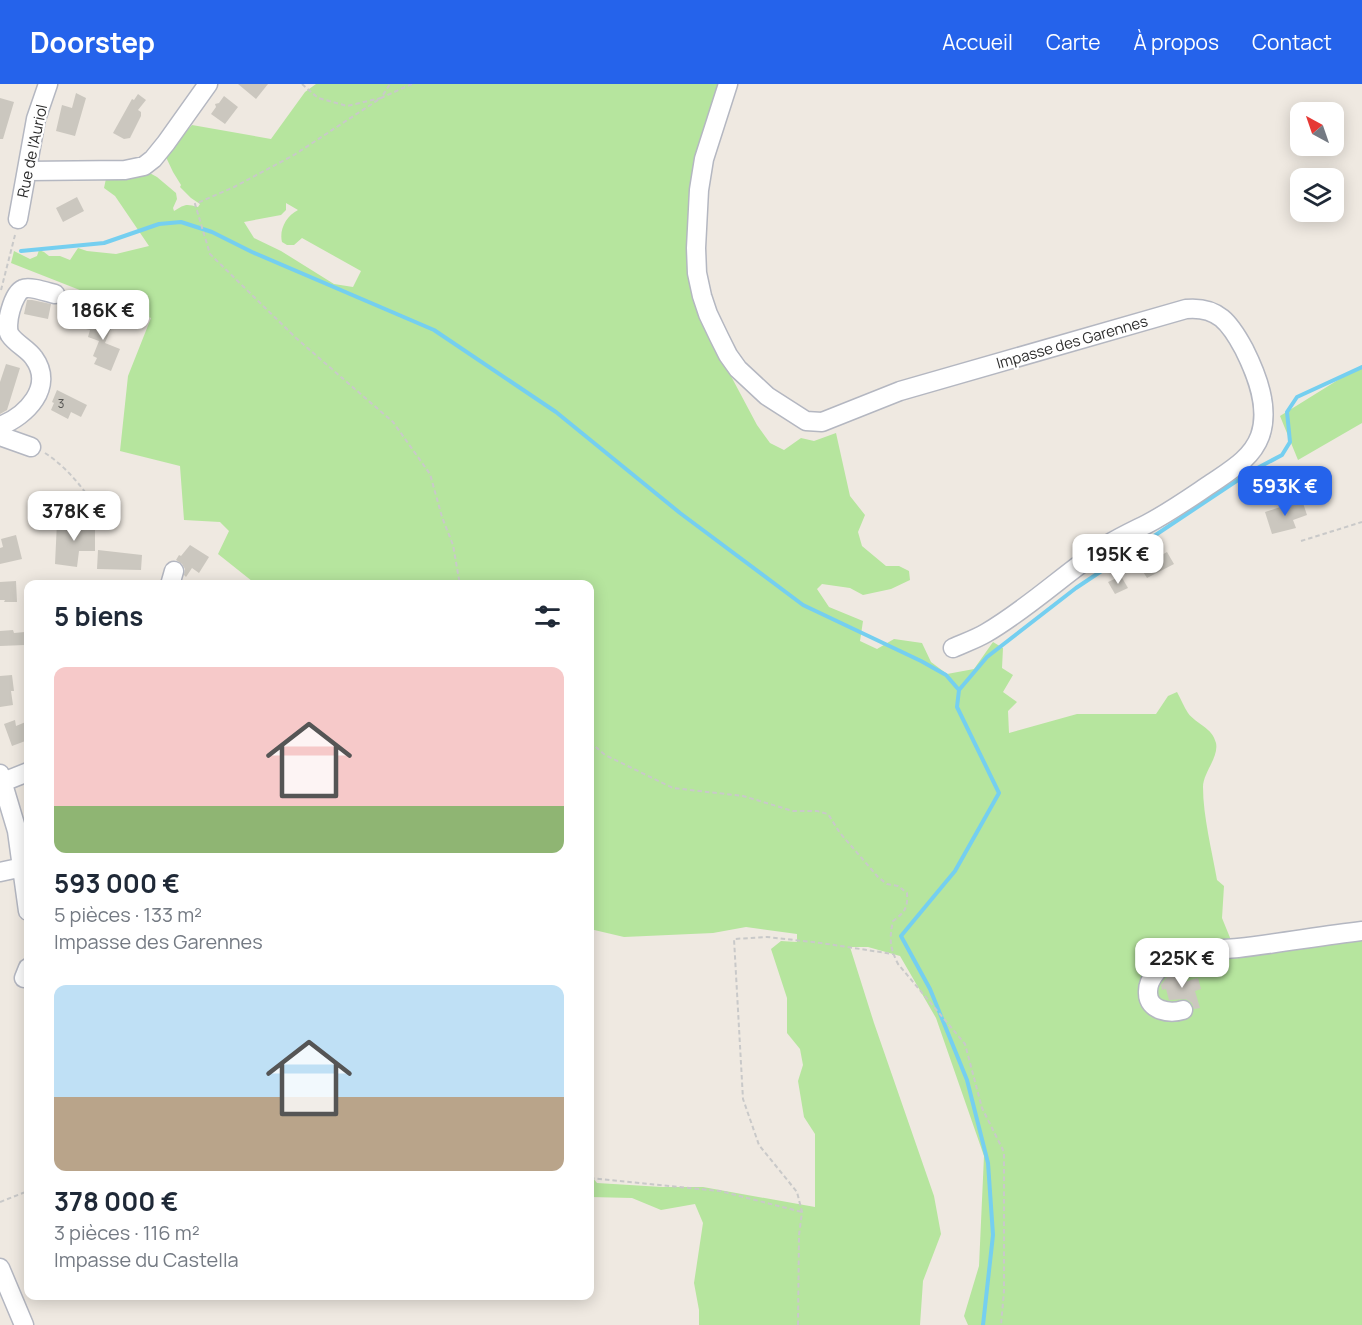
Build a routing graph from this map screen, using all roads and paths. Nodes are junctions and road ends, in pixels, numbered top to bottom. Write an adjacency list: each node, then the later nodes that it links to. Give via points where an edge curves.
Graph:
1 (48, 84): 8 (street, Rue de l'Auriol, via 36,119)
2 (208, 84): 8 (street, via 166,143 144,166 125,170)
3 (302, 84): 7 (path, via 318,98 347,106)
4 (390, 84): 7 (path)
5 (412, 84): 7 (path)
6 (728, 84): 19 (street, Impasse des Garennes, via 704,159 699,190 696,248 702,296 738,369 767,396 806,421 822,422 900,391 1186,309 1217,314 1249,359 1263,398 1264,413 1260,437 1243,461 1173,509 1105,546 994,628)
7 (381, 98): 18 (path, via 294,155 195,204 210,254 296,338 393,422 430,474 453,545)
8 (27, 171): 9 (street, Rue de l'Auriol)
9 (18, 219): 11 (path)
10 (55, 294): 12 (street, via 25,288 16,294 7,321 9,334 35,359 41,380 32,405)
11 (0, 296)
12 (0, 426)
13 (0, 436): 14 (street)
14 (31, 447): 15 (path, via 68,471)
15 (94, 505)
16 (1362, 522): 17 (path)
17 (1301, 541)
18 (459, 580)
19 (953, 648)
20 (594, 745): 27 (path, via 605,755 673,788 743,796 794,811 828,814 878,877 907,893 908,904 893,921)
21 (24, 773): 22 (street)
22 (2, 778): 23 (street)
23 (23, 867): 24 (street); 25 (street)
24 (0, 872)
25 (24, 876)
26 (1362, 931): 28 (street, via 1176,956 1155,974 1148,992 1159,1010)
27 (893, 954): 32 (path, via 767,937 734,939 743,1100 759,1145 797,1192); 36 (path, via 964,1044 982,1108 1004,1152)
28 (1183, 1010)
29 (594, 1178): 32 (path, via 720,1191)
30 (24, 1193): 31 (path)
31 (0, 1202)
32 (802, 1212): 35 (path)
33 (0, 1268): 34 (street)
34 (24, 1325)
35 (798, 1325)
36 (1001, 1325)

